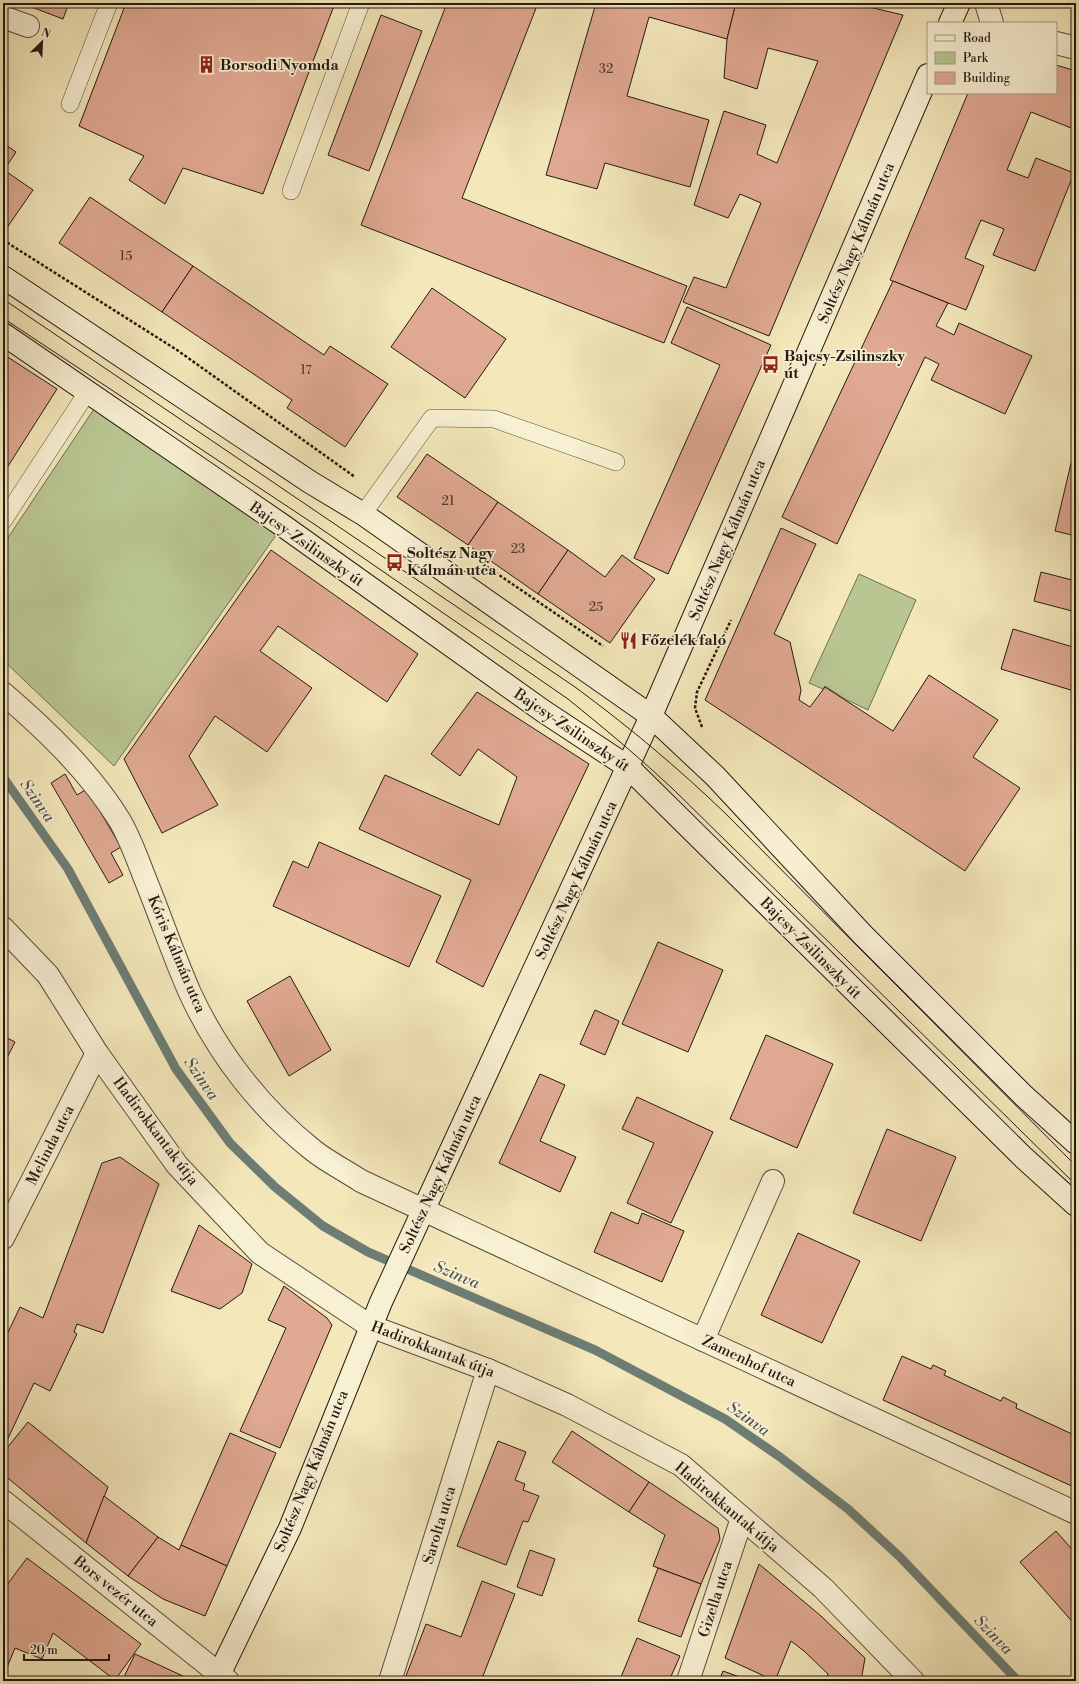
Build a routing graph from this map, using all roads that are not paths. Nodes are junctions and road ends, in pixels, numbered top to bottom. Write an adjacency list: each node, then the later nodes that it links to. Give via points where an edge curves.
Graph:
1 (109, 3): 12 (lane)
2 (361, 3): 13 (lane)
3 (959, 3): 6 (street)
4 (986, 3): 7 (street)
5 (3, 17): 8 (street)
6 (950, 22)
7 (992, 22)
8 (28, 26)
9 (1057, 43): 10 (street)
10 (1076, 48)
11 (927, 77): 21 (street, Soltész Nagy Kálmán utca)
12 (70, 104)
13 (291, 192)
14 (3, 278): 18 (street, via 310,482)
15 (3, 334): 16 (street, Bajcsy-Zsilinszky út)
16 (88, 391): 19 (lane); 22 (street, Bajcsy-Zsilinszky út, via 543,711)
17 (616, 462): 18 (lane, via 494,419 432,418)
18 (363, 514): 21 (street)
19 (3, 521)
20 (3, 693): 28 (street, Kóris Kálmán utca, via 38,723 98,788 120,822 136,855 190,994 215,1040 238,1074 279,1120 315,1151 361,1181)
21 (651, 716): 22 (street, Soltész Nagy Kálmán utca); 25 (street, via 715,776 862,934 1012,1085)
22 (628, 767): 27 (street, Bajcsy-Zsilinszky út, via 1024,1158); 28 (street, Soltész Nagy Kálmán utca)
23 (3, 928): 24 (street, Hadirokkantak útja, via 48,975)
24 (97, 1053): 29 (street, Melinda utca); 30 (street, Hadirokkantak útja, via 177,1165 260,1253)
25 (1076, 1143)
26 (773, 1181): 31 (street)
27 (1076, 1205)
28 (423, 1209): 30 (street, Soltész Nagy Kálmán utca); 31 (street, Zamenhof utca)
29 (3, 1238)
30 (370, 1326): 32 (street, Hadirokkantak útja); 36 (street, Soltész Nagy Kálmán utca, via 290,1528)
31 (703, 1340): 34 (street, Zamenhof utca)
32 (488, 1370): 35 (street, Hadirokkantak útja, via 567,1405 681,1465); 37 (street, Sarolta utca)
33 (3, 1501): 36 (street, Bors vezér utca)
34 (1076, 1513)
35 (742, 1518): 38 (street, Gizella utca); 39 (street, Hadirokkantak útja, via 823,1588)
36 (221, 1679)
37 (390, 1681)
38 (688, 1681)
39 (913, 1681)

